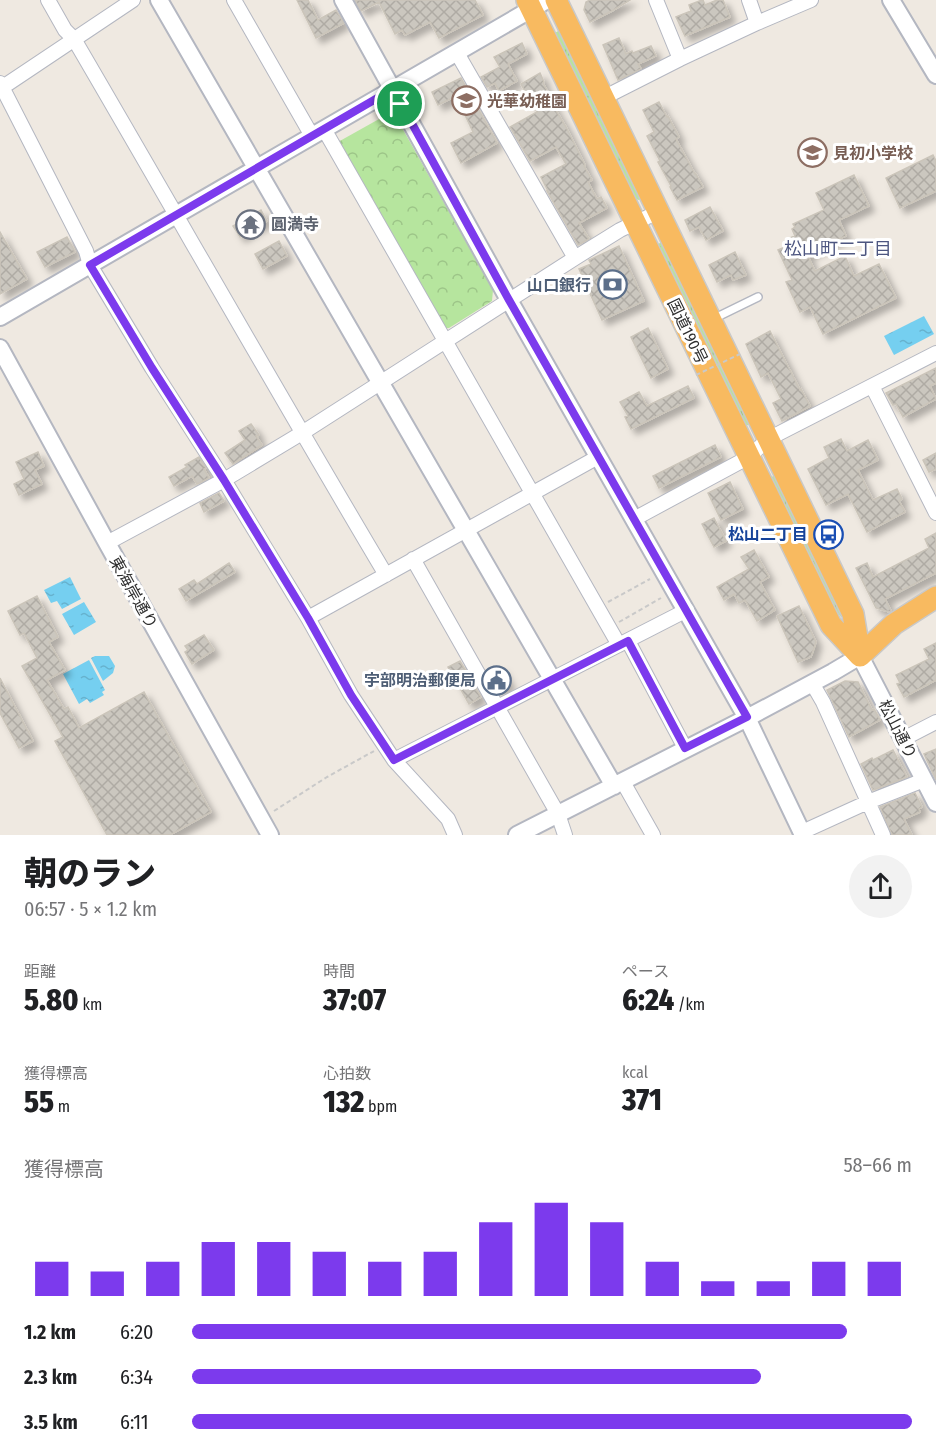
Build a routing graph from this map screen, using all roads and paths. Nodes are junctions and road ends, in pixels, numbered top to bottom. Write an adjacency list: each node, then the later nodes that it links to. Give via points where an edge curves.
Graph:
1 (48, 0): 13 (street, via 64,30)
2 (133, 0): 13 (street)
3 (159, 0): 21 (street)
4 (234, 0): 20 (street)
5 (343, 0): 18 (street)
6 (556, 0): 19 (highway, 国道190号)
7 (656, 0): 15 (street)
8 (749, 0): 12 (street)
9 (811, 0): 12 (street)
10 (891, 0): 16 (street)
11 (536, 3): 14 (street); 24 (highway, 国道190号)
12 (757, 23): 15 (street)
13 (74, 39): 17 (street); 23 (street)
14 (458, 53): 18 (street); 25 (street)
15 (680, 60): 19 (street)
16 (936, 75)
17 (1, 87): 26 (street)
18 (393, 89): 20 (street); 28 (street)
19 (603, 98): 22 (highway, 国道190号)
20 (318, 133): 21 (street); 31 (street)
21 (257, 168): 23 (street); 36 (street)
22 (658, 212): 24 (street); 30 (highway, 国道190号)
23 (177, 214): 26 (street); 38 (street)
24 (636, 223): 25 (street); 41 (highway, 国道190号)
25 (574, 258): 28 (street)
26 (90, 265): 29 (street); 42 (street)
27 (758, 297): 30 (lane)
28 (509, 300): 31 (street); 40 (street)
29 (0, 317)
30 (710, 320): 39 (highway, 国道190号)
31 (444, 341): 36 (street); 43 (street)
32 (0, 348): 47 (street, 東海岸通り)
33 (936, 353): 37 (street)
34 (740, 354): 35 (path, bridge)
35 (696, 375)
36 (380, 382): 38 (street); 46 (street)
37 (872, 386): 39 (street); 44 (street)
38 (302, 433): 42 (street); 50 (street)
39 (768, 439): 41 (street); 59 (highway, 国道190号, via 853,614)
40 (598, 457): 43 (street); 45 (street)
41 (749, 457): 45 (street); 59 (highway, 国道190号, via 831,625)
42 (224, 480): 47 (street); 56 (street)
43 (532, 493): 46 (street); 53 (street)
44 (936, 513)
45 (634, 519): 49 (street)
46 (465, 530): 48 (street); 60 (street)
47 (107, 543): 74 (street, 東海岸通り)
48 (413, 559): 50 (street); 62 (street)
49 (664, 571): 51 (street); 53 (path)
50 (386, 574): 56 (street)
51 (675, 590): 54 (street); 57 (path)
52 (936, 597): 59 (highway, via 894,624)
53 (598, 608): 57 (street)
54 (687, 610): 58 (street); 63 (street)
55 (936, 611): 59 (highway)
56 (308, 618): 66 (street)
57 (609, 628): 58 (street)
58 (624, 643): 60 (street); 67 (street)
59 (860, 656): 61 (street); 65 (street, 松山通り)
60 (551, 679): 62 (street); 70 (street)
61 (812, 683): 63 (street); 71 (street)
62 (497, 707): 68 (street); 73 (street)
63 (747, 717): 67 (street); 75 (street)
64 (936, 722): 65 (street)
65 (903, 739): 69 (street, 松山通り)
66 (384, 746): 68 (street); 74 (path)
67 (685, 748): 70 (street)
68 (394, 760): 77 (street, via 448,819)
69 (924, 780): 71 (street); 72 (street, 松山通り)
70 (618, 784): 73 (street); 80 (street)
71 (868, 802): 75 (street); 81 (street)
72 (936, 802)
73 (558, 814): 78 (street); 79 (street)
74 (261, 818): 76 (street, 東海岸通り)
75 (803, 834)
76 (270, 835)
77 (455, 835)
78 (517, 835)
79 (565, 835)
80 (653, 835)
81 (883, 835)

